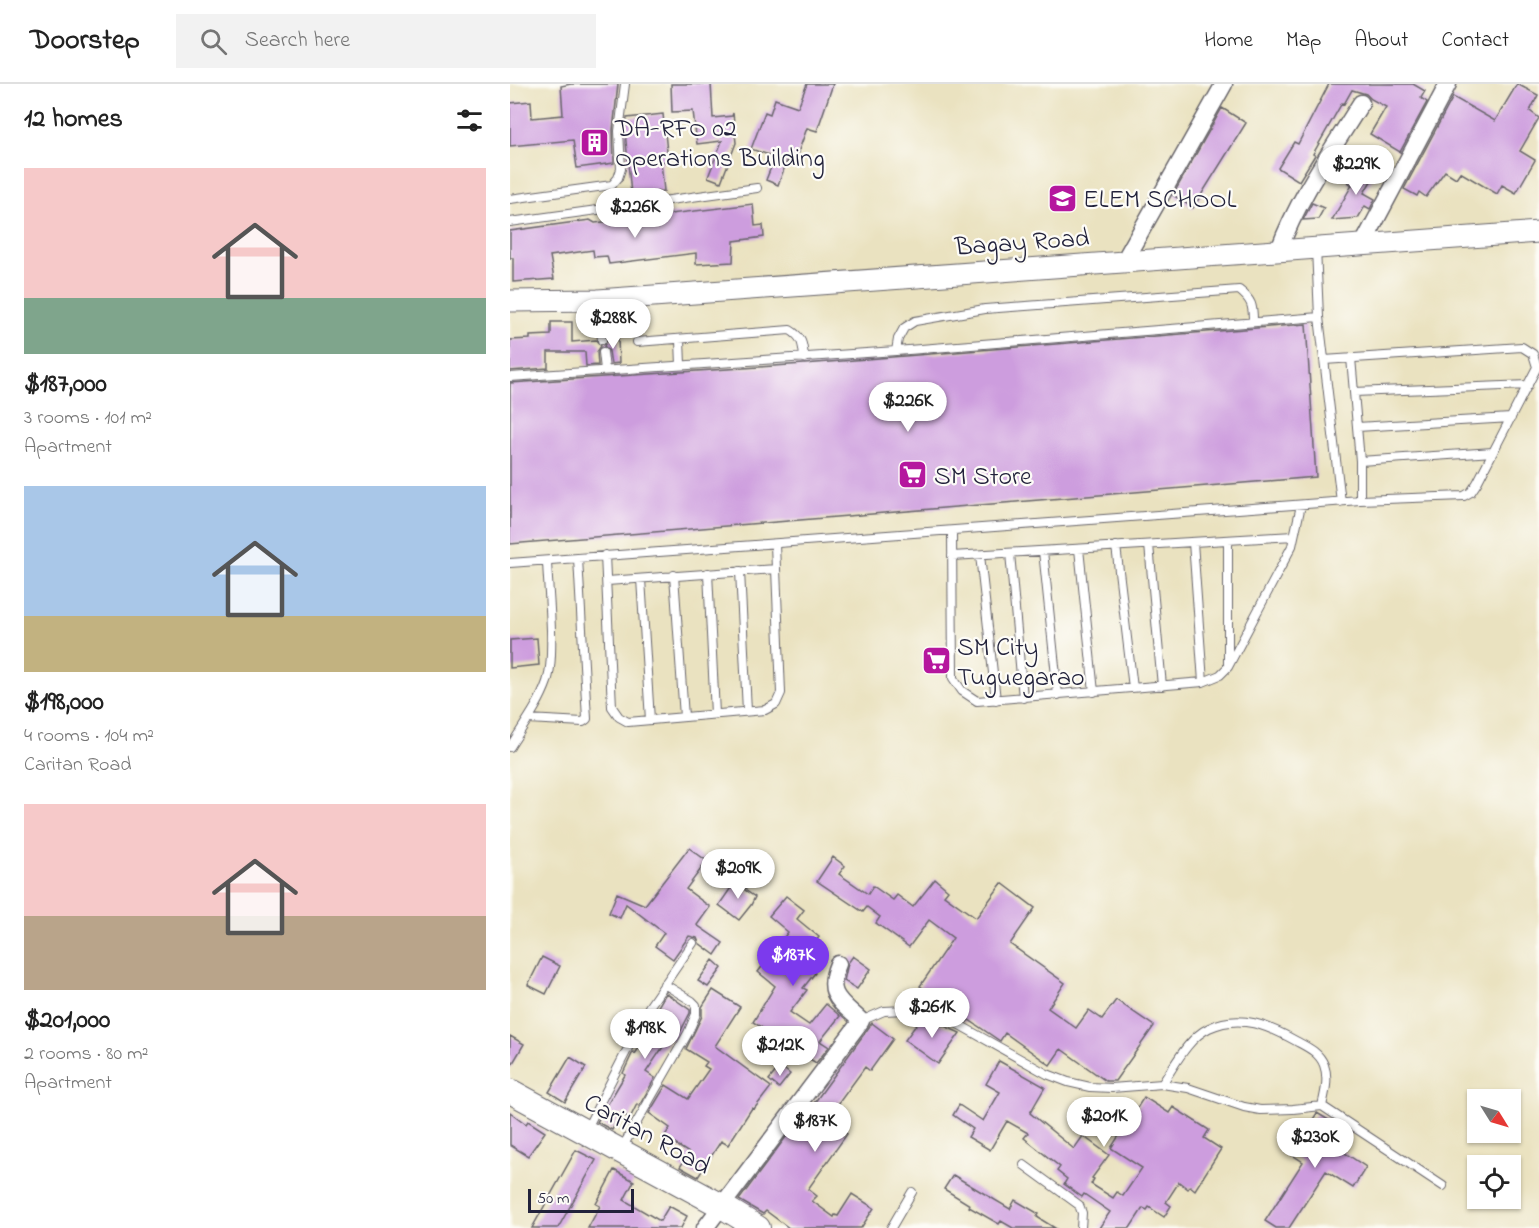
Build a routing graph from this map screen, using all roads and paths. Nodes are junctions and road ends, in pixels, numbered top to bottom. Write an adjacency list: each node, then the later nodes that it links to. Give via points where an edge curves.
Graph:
1 (625, 84): 6 (lane, via 619,131 621,169 612,185)
2 (1224, 84): 12 (street)
3 (1448, 84): 9 (street)
4 (1361, 103): 11 (street, via 1285,232)
5 (757, 188): 7 (lane)
6 (510, 199)
7 (510, 222)
8 (1539, 232): 9 (street, Bagay Road)
9 (1363, 244): 10 (street, Bagay Road)
10 (1316, 247): 11 (street, Bagay Road); 15 (lane)
11 (1279, 250): 12 (street, Bagay Road)
12 (1124, 261): 13 (street, Bagay Road)
13 (598, 300): 14 (street, Bagay Road); 17 (lane)
14 (510, 301)
15 (1319, 317): 16 (lane); 24 (lane)
16 (1253, 321): 20 (lane); 20 (lane, via 1253,304 1239,290 985,309 915,321 904,327)
17 (602, 340)
18 (680, 340): 19 (lane); 22 (lane, via 790,330 803,342); 25 (lane)
19 (637, 342)
20 (896, 351): 22 (lane)
21 (603, 352): 26 (lane)
22 (804, 358): 25 (lane)
23 (1352, 358): 24 (lane); 28 (lane, via 1522,347 1533,354 1537,367); 29 (lane)
24 (1324, 360): 35 (lane)
25 (681, 366): 26 (lane)
26 (604, 370): 27 (lane)
27 (510, 377)
28 (1528, 385): 29 (lane); 30 (lane)
29 (1354, 392): 31 (lane)
30 (1511, 418): 31 (lane); 32 (lane)
31 (1357, 427): 33 (lane)
32 (1493, 452): 33 (lane); 34 (lane, via 1477,483 1464,496)
33 (1360, 461): 34 (lane)
34 (1360, 500): 35 (lane)
35 (1341, 502): 36 (lane)
36 (1301, 504): 37 (lane); 38 (lane)
37 (952, 531): 41 (lane); 49 (lane)
38 (1294, 536): 39 (lane); 59 (lane)
39 (1228, 540): 40 (lane); 59 (lane)
40 (1192, 542): 42 (lane); 60 (lane)
41 (775, 544): 47 (lane); 53 (lane)
42 (1149, 544): 43 (lane); 61 (lane)
43 (1116, 546): 44 (lane); 62 (lane)
44 (1079, 549): 45 (lane); 63 (lane)
45 (1043, 551): 46 (lane); 64 (lane)
46 (1010, 553): 48 (lane); 65 (lane)
47 (605, 555): 50 (lane); 58 (lane)
48 (980, 555): 49 (lane); 66 (lane)
49 (952, 556): 66 (lane, via 953,678 962,691 977,701)
50 (578, 558): 51 (lane); 70 (lane, via 587,719)
51 (547, 561): 52 (lane); 70 (lane, via 551,661 547,682)
52 (510, 564)
53 (776, 569): 54 (lane); 67 (lane, via 781,693 776,704 765,710)
54 (740, 571): 55 (lane); 67 (lane)
55 (708, 573): 56 (lane); 68 (lane)
56 (674, 576): 57 (lane); 69 (lane)
57 (641, 579): 58 (lane); 71 (lane)
58 (607, 581): 71 (lane, via 612,707 628,722)
59 (1228, 667): 60 (lane)
60 (1203, 682): 61 (lane)
61 (1162, 686): 62 (lane)
62 (1133, 688): 63 (lane)
63 (1094, 692): 64 (lane)
64 (1058, 695): 65 (lane)
65 (1023, 698): 66 (lane)
66 (996, 700)
67 (747, 711): 68 (lane)
68 (715, 714): 69 (lane)
69 (684, 717): 71 (lane)
70 (528, 719): 72 (lane)
71 (650, 720)
72 (510, 747)
73 (693, 943): 75 (lane)
74 (838, 964): 76 (street, via 831,986)
75 (664, 984): 80 (lane); 81 (lane, via 692,1001 696,1014)
76 (861, 1021): 77 (lane, via 884,1011 929,1012 1068,1082 1112,1089); 85 (street)
77 (1162, 1084): 79 (lane, via 1260,1110); 79 (lane, via 1190,1043 1208,1028 1234,1021 1253,1022 1315,1051 1324,1064)
78 (510, 1091): 80 (main road, Caritan Road)
79 (1322, 1106): 83 (lane)
80 (585, 1132): 81 (main road, Caritan Road)
81 (620, 1151): 85 (main road, Caritan Road)
82 (1024, 1165): 89 (lane, via 1079,1205 1083,1213)
83 (1443, 1186)
84 (912, 1192): 88 (lane)
85 (720, 1205): 86 (street); 87 (main road, Caritan Road)
86 (705, 1228)
87 (758, 1228)
88 (891, 1228)
89 (1081, 1228)

